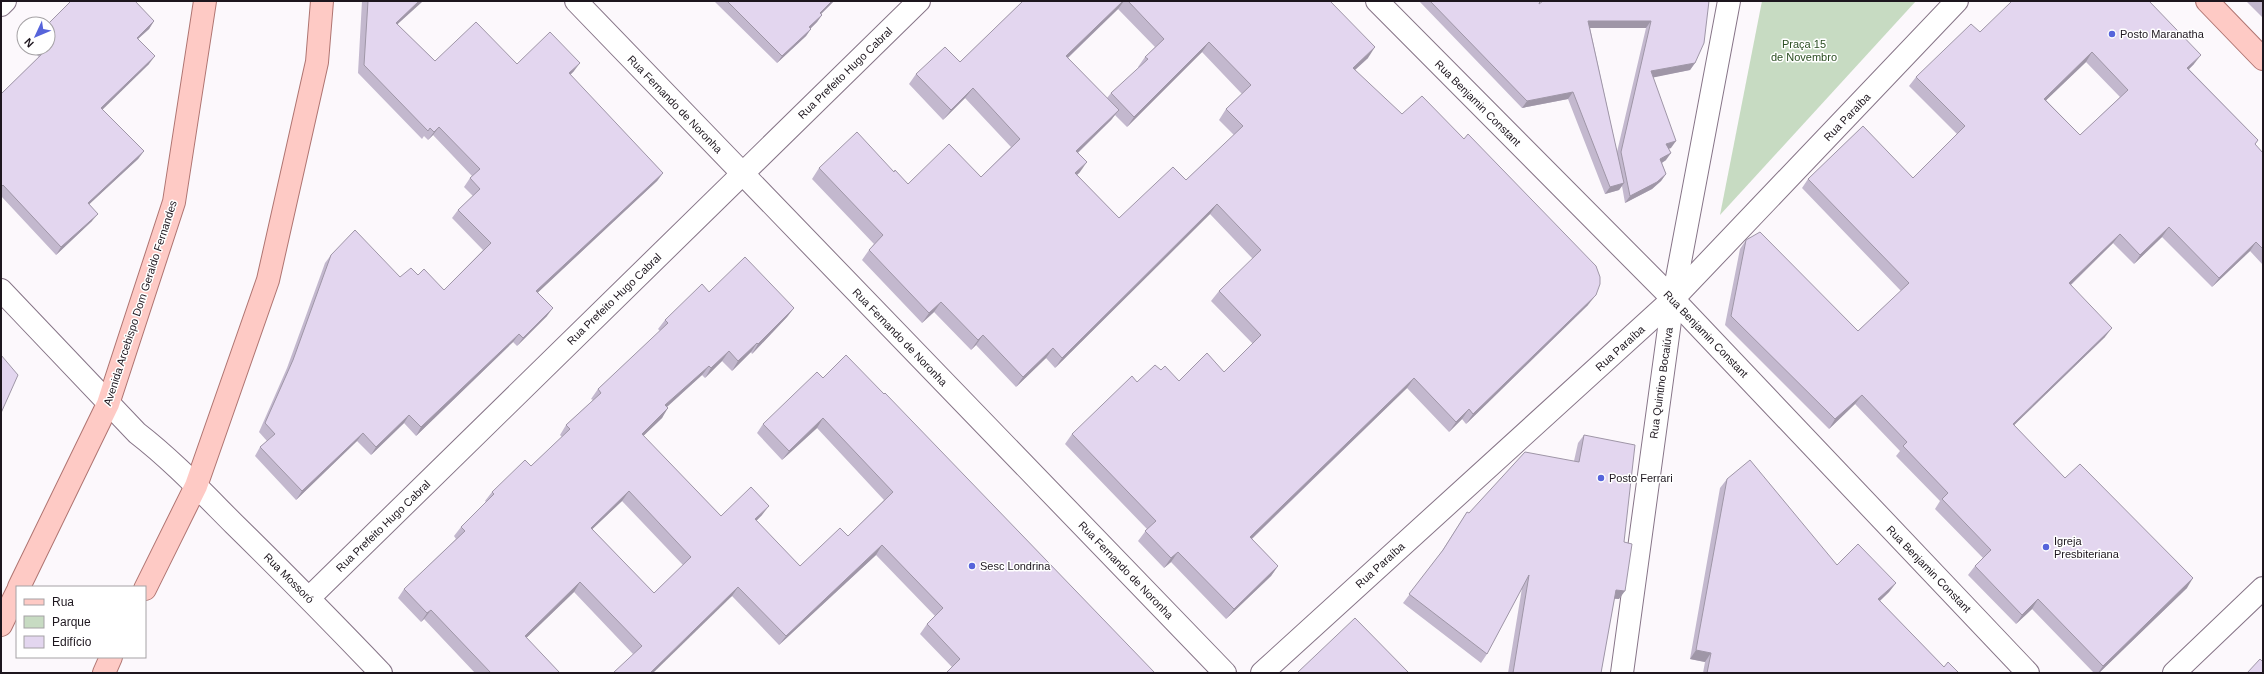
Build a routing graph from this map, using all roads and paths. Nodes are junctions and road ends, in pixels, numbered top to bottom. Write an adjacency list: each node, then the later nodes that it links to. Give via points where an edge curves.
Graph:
1 (5, 1): 10 (street)
2 (205, 1): 15 (main road, Avenida Arcebispo Dom Geraldo Fernandes, via 174,202)
3 (322, 1): 16 (main road, via 316,62 268,280)
4 (576, 1): 12 (street, Rua Fernando de Noronha)
5 (919, 1): 12 (street, Rua Prefeito Hugo Cabral)
6 (1377, 1): 14 (street, Rua Benjamin Constant)
7 (1729, 1): 14 (street, Rua Quintino Bocaiúva)
8 (1957, 1): 14 (street, Rua Paraíba)
9 (2206, 1): 11 (main road)
10 (1, 5)
11 (2263, 59)
12 (742, 174): 21 (street, Rua Prefeito Hugo Cabral); 26 (street, Rua Fernando de Noronha)
13 (1, 290): 15 (street, Rua Mossoró)
14 (1673, 300): 27 (street, Rua Paraíba); 28 (street, Rua Quintino Bocaiúva); 29 (street, Rua Benjamin Constant)
15 (108, 404): 16 (street, Rua Mossoró); 17 (main road, Avenida Arcebispo Dom Geraldo Fernandes)
16 (196, 486): 18 (main road); 21 (street, Rua Mossoró)
17 (19, 586)
18 (146, 587)
19 (2263, 588): 30 (street)
20 (16, 594): 22 (main road)
21 (309, 598): 25 (street, Rua Mossoró)
22 (1, 625)
23 (111, 658): 24 (main road)
24 (104, 673)
25 (381, 673)
26 (1225, 673)
27 (1262, 673)
28 (1622, 673)
29 (2028, 673)
30 (2174, 673)

